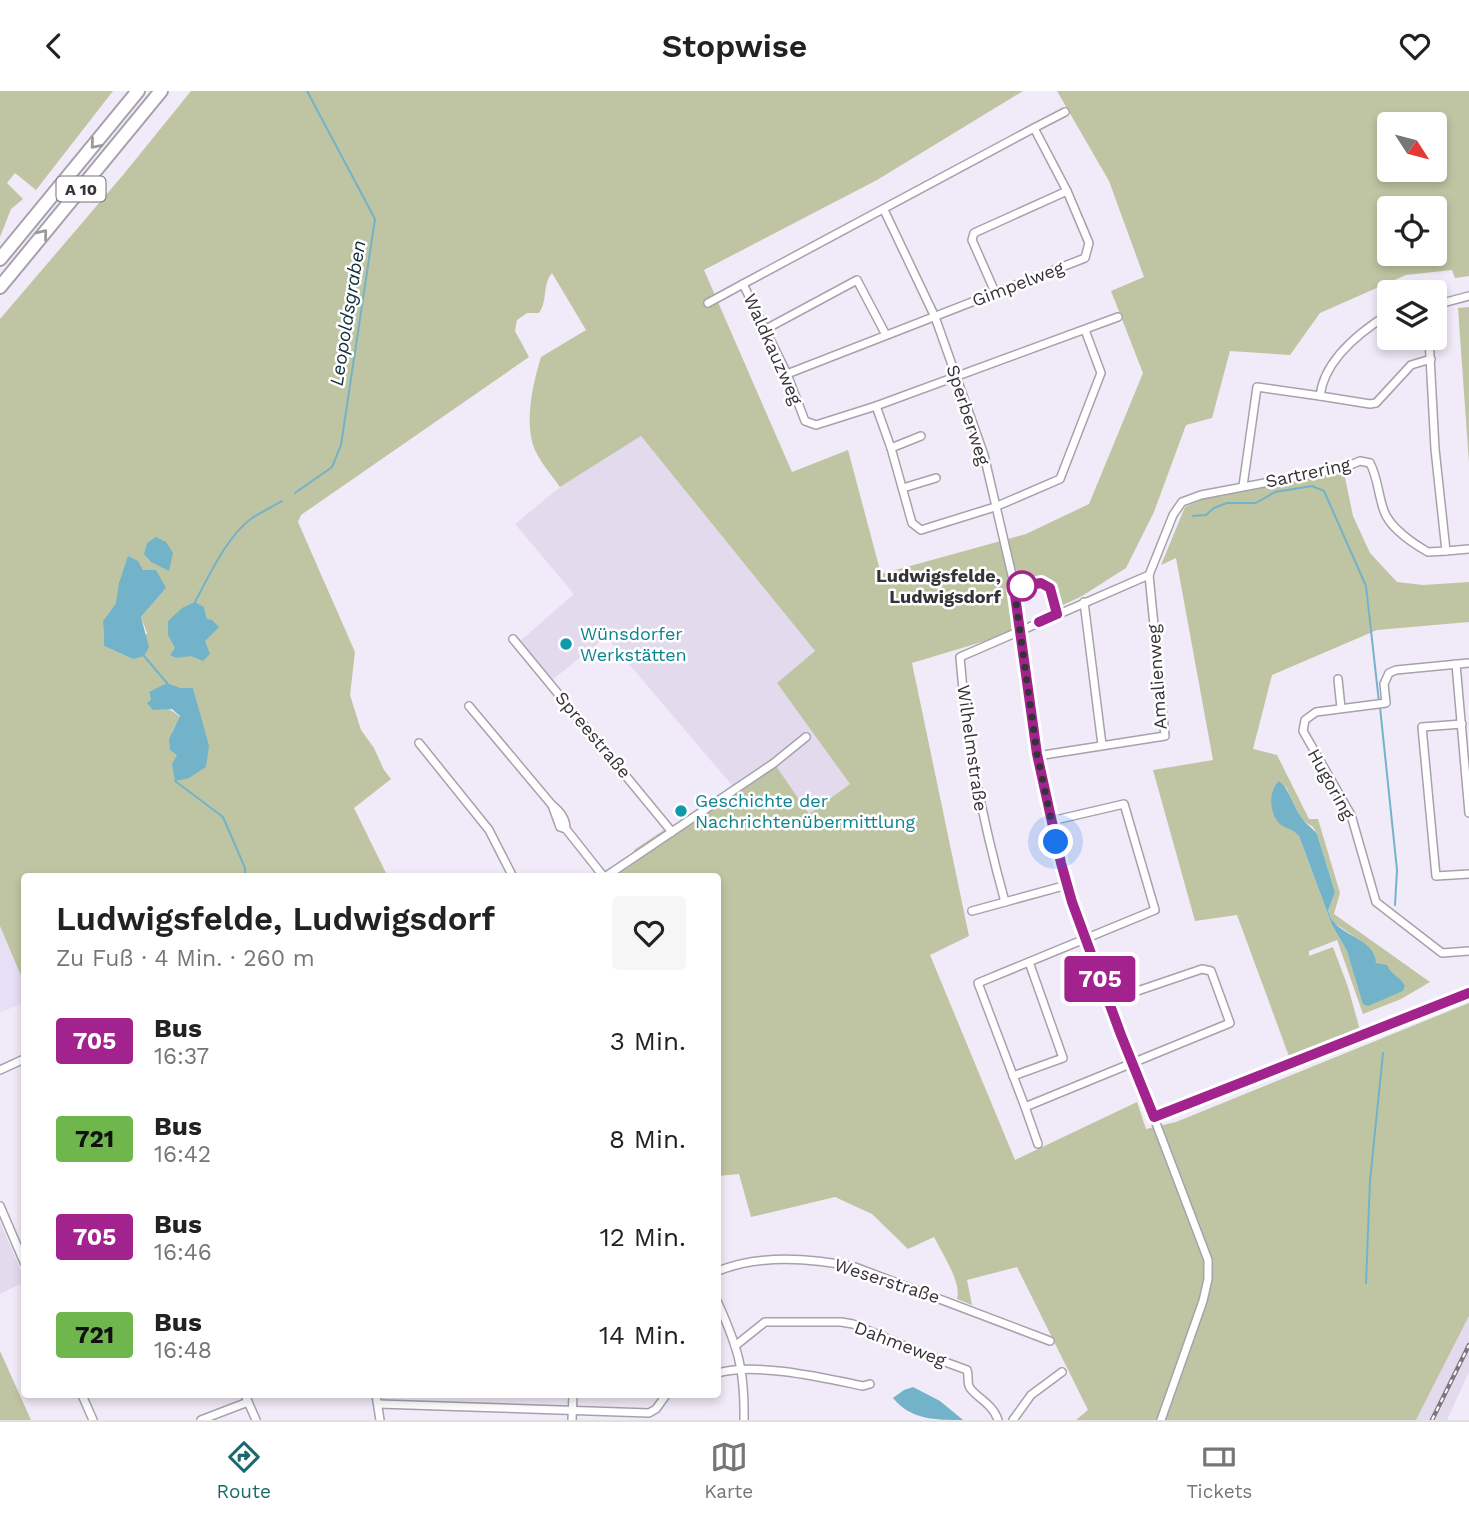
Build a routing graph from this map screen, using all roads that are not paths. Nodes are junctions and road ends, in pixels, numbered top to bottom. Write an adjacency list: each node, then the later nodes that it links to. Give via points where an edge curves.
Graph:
1 (138, 91): 7 (highway, A 10, one-way to 7)
2 (162, 91): 9 (highway, A 10, one-way to 2)
3 (1065, 112): 4 (street)
4 (1034, 128): 5 (street, Gimpelweg); 6 (street)
5 (1067, 191): 10 (street, via 974,233 972,240); 10 (street, Gimpelweg, via 1090,243 1085,258)
6 (884, 210): 8 (street, Waldkauzweg); 14 (street, Sperberweg)
7 (0, 259)
8 (743, 284): 13 (street, Waldkauzweg); 17 (street, Waldkauzweg)
9 (0, 287)
10 (995, 292): 14 (street, Gimpelweg)
11 (1469, 296): 12 (street)
12 (1447, 302)
13 (708, 303)
14 (934, 317): 19 (street, Gimpelweg); 23 (street, Sperberweg)
15 (1118, 317): 18 (street, Waldkauzweg)
16 (1377, 322): 24 (street, via 1355,338 1330,369)
17 (766, 329): 19 (street, via 857,280); 22 (street, Waldkauzweg)
18 (1085, 330): 23 (street, Waldkauzweg); 31 (street, via 1101,373 1060,479)
19 (886, 335): 22 (street, Gimpelweg)
20 (1431, 350): 21 (street)
21 (1431, 359): 24 (street, via 1411,365 1376,403); 33 (street)
22 (787, 374): 25 (street, Waldkauzweg, via 805,421 816,425)
23 (956, 376): 25 (street, Waldkauzweg); 31 (street, Sperberweg, via 984,455)
24 (1320, 396): 29 (street, Sartrering, via 1257,387)
25 (876, 406): 27 (street)
26 (921, 436): 27 (street)
27 (891, 448): 30 (street)
28 (936, 478): 30 (street)
29 (1243, 487): 33 (street, Sartrering, via 1360,461 1370,463 1392,523 1429,552); 34 (street, Sartrering, via 1182,502)
30 (903, 488): 31 (street, via 912,523 921,530)
31 (995, 507): 36 (street, Sperberweg)
32 (1469, 549): 33 (street, Sartrering)
33 (1446, 551)
34 (1149, 575): 35 (street); 46 (street, Amalienweg, via 1165,736)
35 (1084, 602): 36 (street); 46 (street)
36 (1021, 630): 47 (street, Sperberweg); 56 (street, Wilhelmstraße, via 960,657 973,767)
37 (513, 639): 50 (street, Spreestraße)
38 (1469, 663): 39 (street)
39 (1456, 664): 42 (street, Hugoring, via 1395,670 1385,677 1386,703); 43 (street)
40 (1338, 679): 42 (street)
41 (470, 706): 52 (street, via 552,805 560,827)
42 (1340, 708): 59 (street, Hugoring, via 1305,719 1304,737 1351,815 1373,896 1442,953)
43 (1462, 724): 48 (street); 54 (street, via 1422,727 1436,876)
44 (806, 737): 50 (street)
45 (419, 743): 51 (street, via 489,830)
46 (1102, 745): 47 (street, Amalienweg)
47 (1037, 756): 49 (street, Sperberweg)
48 (1469, 813)
49 (1051, 821): 55 (street, Sperberweg); 58 (street, via 1124,804 1155,910)
50 (672, 831): 53 (street)
51 (511, 873)
52 (602, 873)
53 (611, 873)
54 (1469, 874)
55 (1068, 885): 56 (street); 58 (street, Sperberweg)
56 (1005, 902): 57 (street)
57 (972, 911)
58 (1086, 938): 60 (street); 62 (street, Sperberweg)
59 (1469, 951)
60 (1029, 962): 66 (street, via 978,983); 66 (street, via 1063,1058)
61 (1469, 993): 68 (street)
62 (1108, 1001): 64 (street, Sperberweg); 64 (street, via 1202,969 1211,971 1230,1023)
63 (21, 1060): 65 (street)
64 (1132, 1063): 67 (street); 68 (street, Sperberweg)
65 (0, 1070)
66 (1013, 1076): 67 (street)
67 (1025, 1107): 69 (street)
68 (1154, 1117): 95 (street, Sperberweg, via 1208,1260 1203,1301)
69 (1038, 1144)
70 (0, 1206): 71 (street)
71 (21, 1255)
72 (721, 1270): 74 (street, Weserstraße, via 757,1261 832,1262)
73 (721, 1311): 75 (street)
74 (1051, 1341)
75 (735, 1346): 76 (street); 93 (street, Dahmeweg, via 765,1322 853,1324 967,1370 972,1391 994,1410)
76 (743, 1369): 77 (street); 79 (street); 92 (street)
77 (721, 1372)
78 (1062, 1372): 94 (street, via 1031,1395)
79 (870, 1384)
80 (83, 1398): 87 (street)
81 (246, 1398): 88 (street); 89 (street)
82 (377, 1398): 85 (street)
83 (573, 1398): 86 (street)
84 (664, 1398): 86 (street, via 649,1413)
85 (379, 1404): 86 (street); 90 (street)
86 (573, 1411): 91 (street)
87 (93, 1420)
88 (201, 1420)
89 (256, 1420)
90 (380, 1420)
91 (572, 1420)
92 (744, 1420)
93 (998, 1420)
94 (1013, 1420)
95 (1161, 1420)

